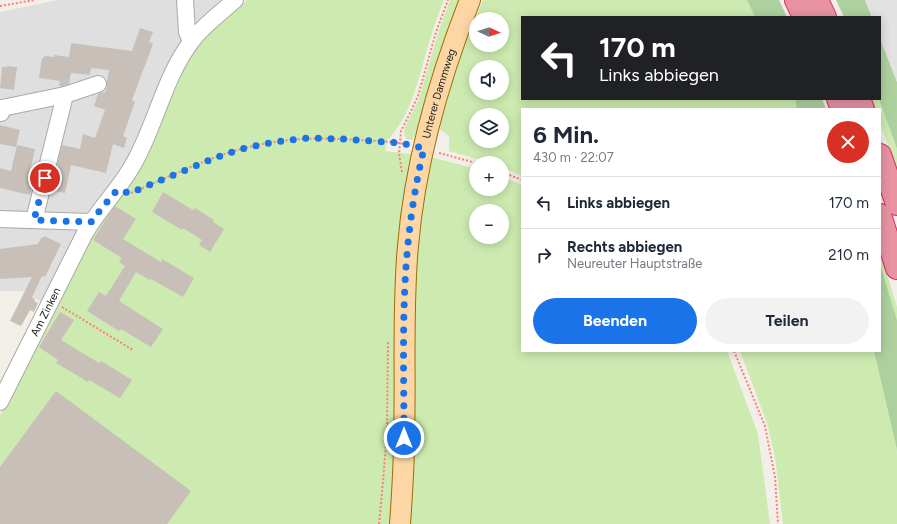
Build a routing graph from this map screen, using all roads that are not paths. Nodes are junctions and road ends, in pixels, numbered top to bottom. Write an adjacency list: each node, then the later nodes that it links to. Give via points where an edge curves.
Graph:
1 (185, 0): 8 (street, via 187,32)
2 (235, 0): 8 (street, Am Zinken)
3 (470, 0): 21 (main road, Unterer Dammweg, via 434,105 417,175 408,239)
4 (796, 0): 6 (highway)
5 (817, 0): 7 (highway)
6 (804, 16)
7 (825, 16)
8 (191, 41): 17 (street, Am Zinken, via 176,65 134,164)
9 (98, 84): 10 (street)
10 (65, 95): 11 (street, via 2,108); 16 (street)
11 (0, 113)
12 (881, 158): 13 (highway)
13 (897, 204)
14 (881, 218): 18 (highway)
15 (0, 219): 16 (street)
16 (34, 220): 17 (street)
17 (91, 222): 19 (street, Am Zinken, via 51,300)
18 (897, 268)
19 (5, 380): 20 (street, Am Zinken)
20 (0, 402)
21 (400, 524)

